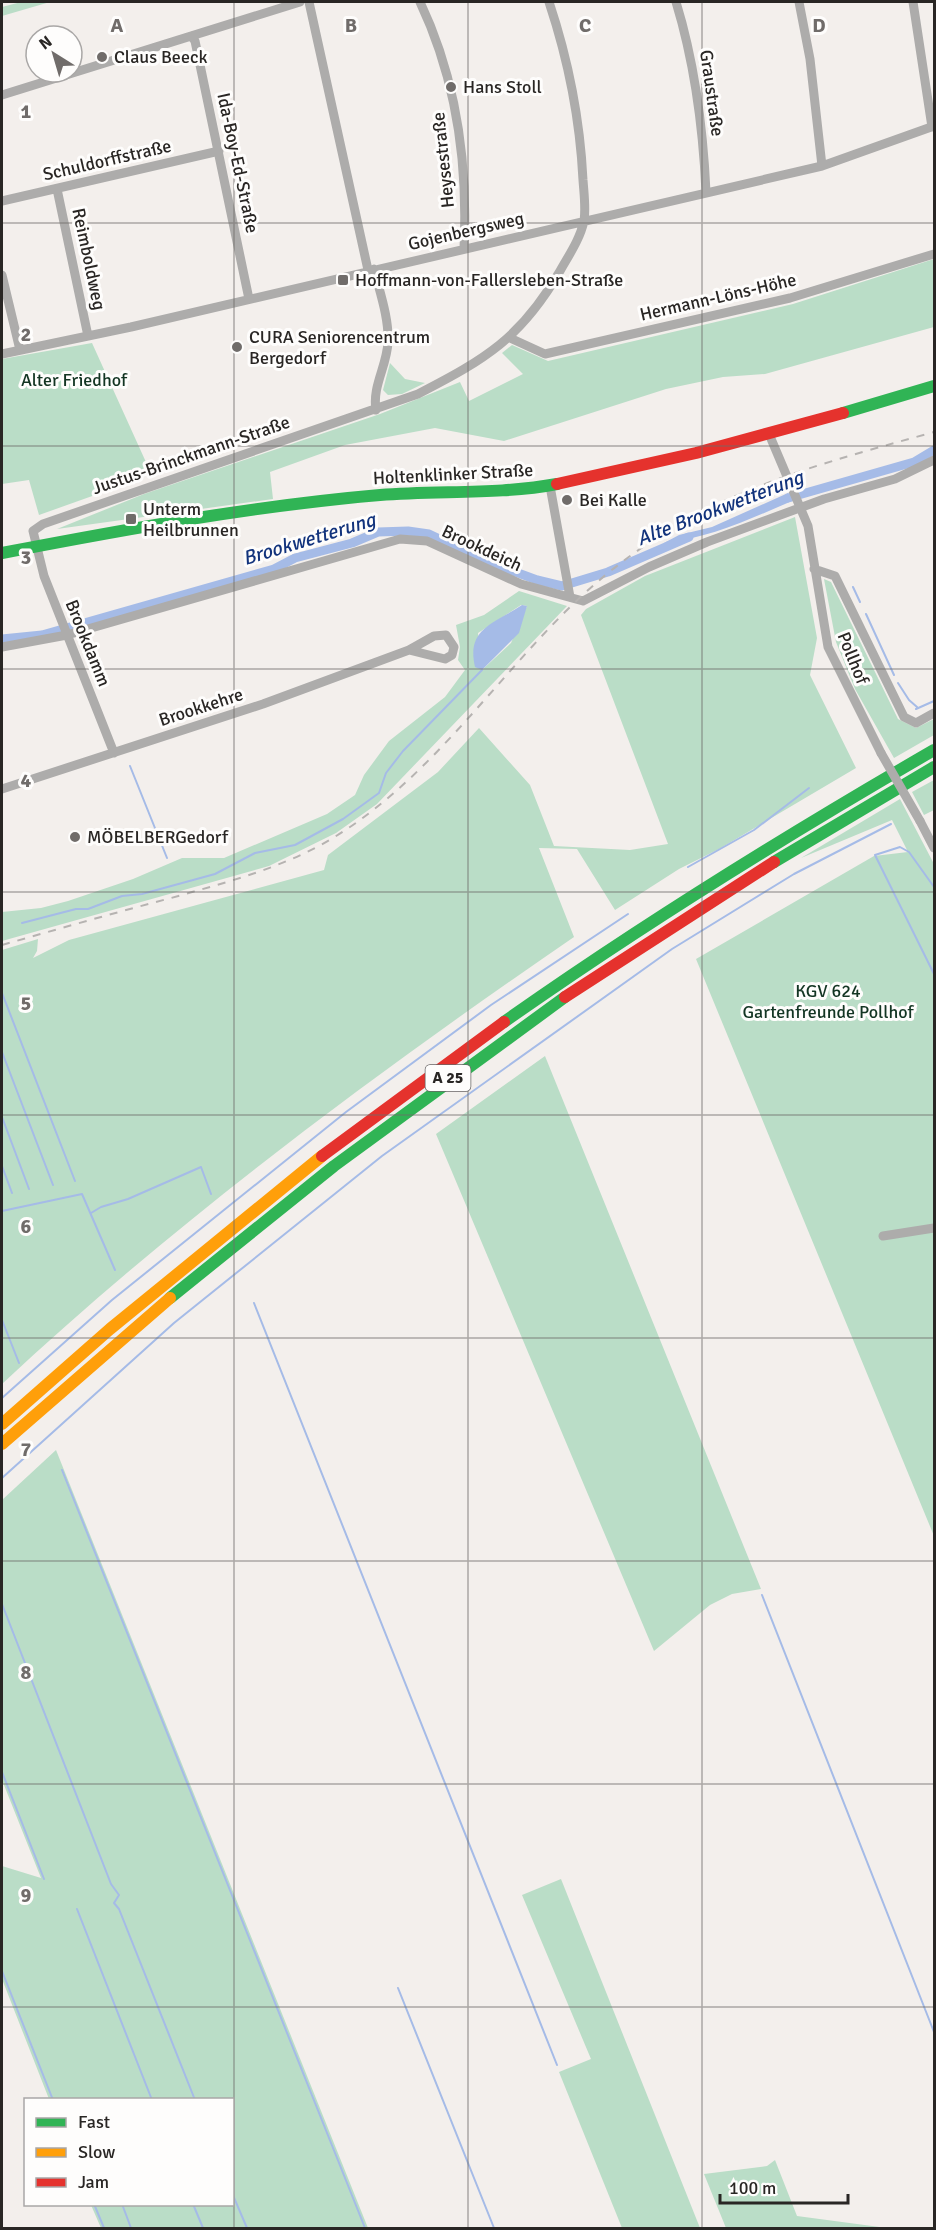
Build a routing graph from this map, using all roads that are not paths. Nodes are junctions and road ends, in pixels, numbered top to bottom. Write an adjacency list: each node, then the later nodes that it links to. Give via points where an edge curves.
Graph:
1 (300, 2): 8 (street)
2 (309, 2): 19 (street)
3 (420, 2): 17 (street, Heysestraße, via 443,61 455,112 466,204)
4 (549, 2): 16 (street, Justus-Brinckmann-Straße, via 579,124)
5 (676, 2): 14 (street, Graustraße, via 697,91)
6 (799, 2): 12 (street)
7 (913, 2): 10 (street)
8 (191, 36): 9 (street); 11 (street, Ida-Boy-Ed-Straße)
9 (2, 95)
10 (933, 127): 12 (street, Gojenbergsweg)
11 (219, 151): 13 (street, Schuldorffstraße); 21 (street, Ida-Boy-Ed-Straße)
12 (822, 166): 14 (street, Gojenbergsweg)
13 (57, 189): 15 (street, Schuldorffstraße); 22 (street, Reimboldweg)
14 (706, 192): 16 (street, Gojenbergsweg)
15 (2, 201)
16 (584, 222): 17 (street, Gojenbergsweg); 23 (street, Justus-Brinckmann-Straße, via 557,277)
17 (464, 248): 19 (street, Gojenbergsweg)
18 (934, 254): 23 (street, Hermann-Löns-Höhe, via 790,298 545,354)
19 (371, 270): 21 (street, Gojenbergsweg); 27 (street, via 387,322 388,341 376,387)
20 (2, 275): 24 (street)
21 (249, 299): 22 (street, Gojenbergsweg)
22 (88, 336): 24 (street, Gojenbergsweg)
23 (510, 338): 27 (street, Justus-Brinckmann-Straße, via 456,374)
24 (20, 350): 25 (street, Gojenbergsweg)
25 (2, 354)
26 (934, 386): 28 (main road, Holtenklinker Straße)
27 (376, 410): 32 (street, Justus-Brinckmann-Straße, via 48,522 33,531)
28 (769, 434): 30 (main road, Holtenklinker Straße); 31 (street, Pollhof)
29 (934, 460): 31 (street, Brookdeich, via 895,479)
30 (550, 486): 32 (main road, Holtenklinker Straße, via 488,493 363,497); 35 (street)
31 (801, 507): 34 (street, Pollhof); 35 (street, Brookdeich, via 649,567 586,600)
32 (35, 545): 33 (main road, Holtenklinker Straße); 36 (street, Brookdamm)
33 (2, 553)
34 (814, 569): 39 (street, Pollhof, via 835,576 904,717 916,723); 44 (street, Pollhof, bridge, via 828,647)
35 (568, 588): 36 (street, Brookdeich, via 521,584 427,541 400,539)
36 (65, 630): 37 (street, Brookdeich); 41 (street, Brookdamm)
37 (2, 647)
38 (409, 650): 41 (street, Brookkehre)
39 (934, 713)
40 (934, 750): 47 (main road, A 25, via 789,835 504,1020 223,1233)
41 (114, 753): 43 (street, Brookkehre)
42 (934, 767): 48 (main road, A 25, via 680,920 513,1031 412,1104 231,1244)
43 (2, 789)
44 (934, 848)
45 (934, 1228): 46 (street)
46 (883, 1236)
47 (2, 1424)
48 (2, 1444)

